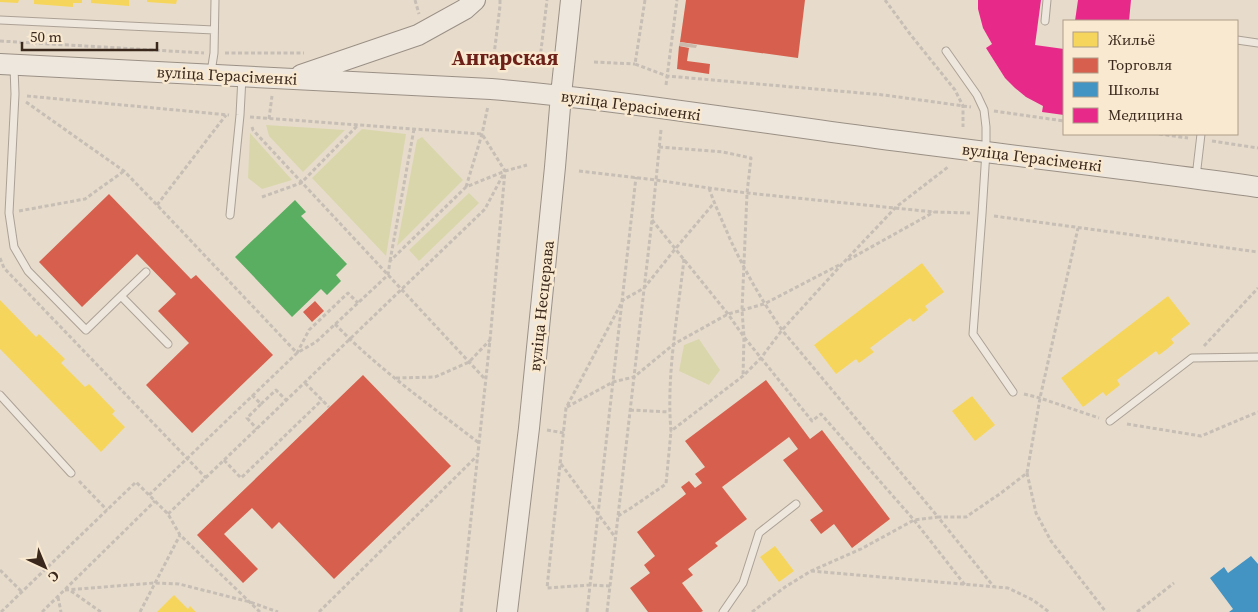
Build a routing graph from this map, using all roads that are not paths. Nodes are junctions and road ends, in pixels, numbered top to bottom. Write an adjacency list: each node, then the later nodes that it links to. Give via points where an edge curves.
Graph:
1 (215, 0): 7 (lane)
2 (475, 0): 14 (street, via 418,35)
3 (571, 0): 15 (street, вуліца Несцерава)
4 (1047, 0): 6 (lane)
5 (0, 20): 7 (lane)
6 (1045, 21)
7 (214, 30): 12 (lane)
8 (1238, 40): 9 (lane)
9 (1258, 43)
10 (946, 51): 17 (lane, via 984,110)
11 (7, 64): 12 (street, вуліца Герасіменкі); 22 (lane, via 15,94 9,213 14,247 28,271 86,330)
12 (211, 75): 13 (street, вуліца Герасіменкі)
13 (242, 77): 14 (street, вуліца Герасіменкі); 20 (lane)
14 (290, 78): 15 (street, вуліца Герасіменкі)
15 (560, 95): 17 (street, вуліца Герасіменкі); 30 (street, вуліца Несцерава, via 530,418)
16 (1201, 137): 18 (lane)
17 (986, 152): 18 (street, вуліца Герасіменкі); 25 (lane, via 972,334)
18 (1196, 178): 19 (street, вуліца Герасіменкі)
19 (1258, 187)
20 (230, 215)
21 (146, 272): 22 (lane)
22 (121, 296): 23 (lane)
23 (168, 344)
24 (1258, 357): 27 (lane, via 1192,358)
25 (1013, 392)
26 (0, 395): 28 (lane)
27 (1110, 421)
28 (72, 473)
29 (796, 504): 31 (lane, via 759,532 743,583)
30 (507, 612)
31 (723, 612)

